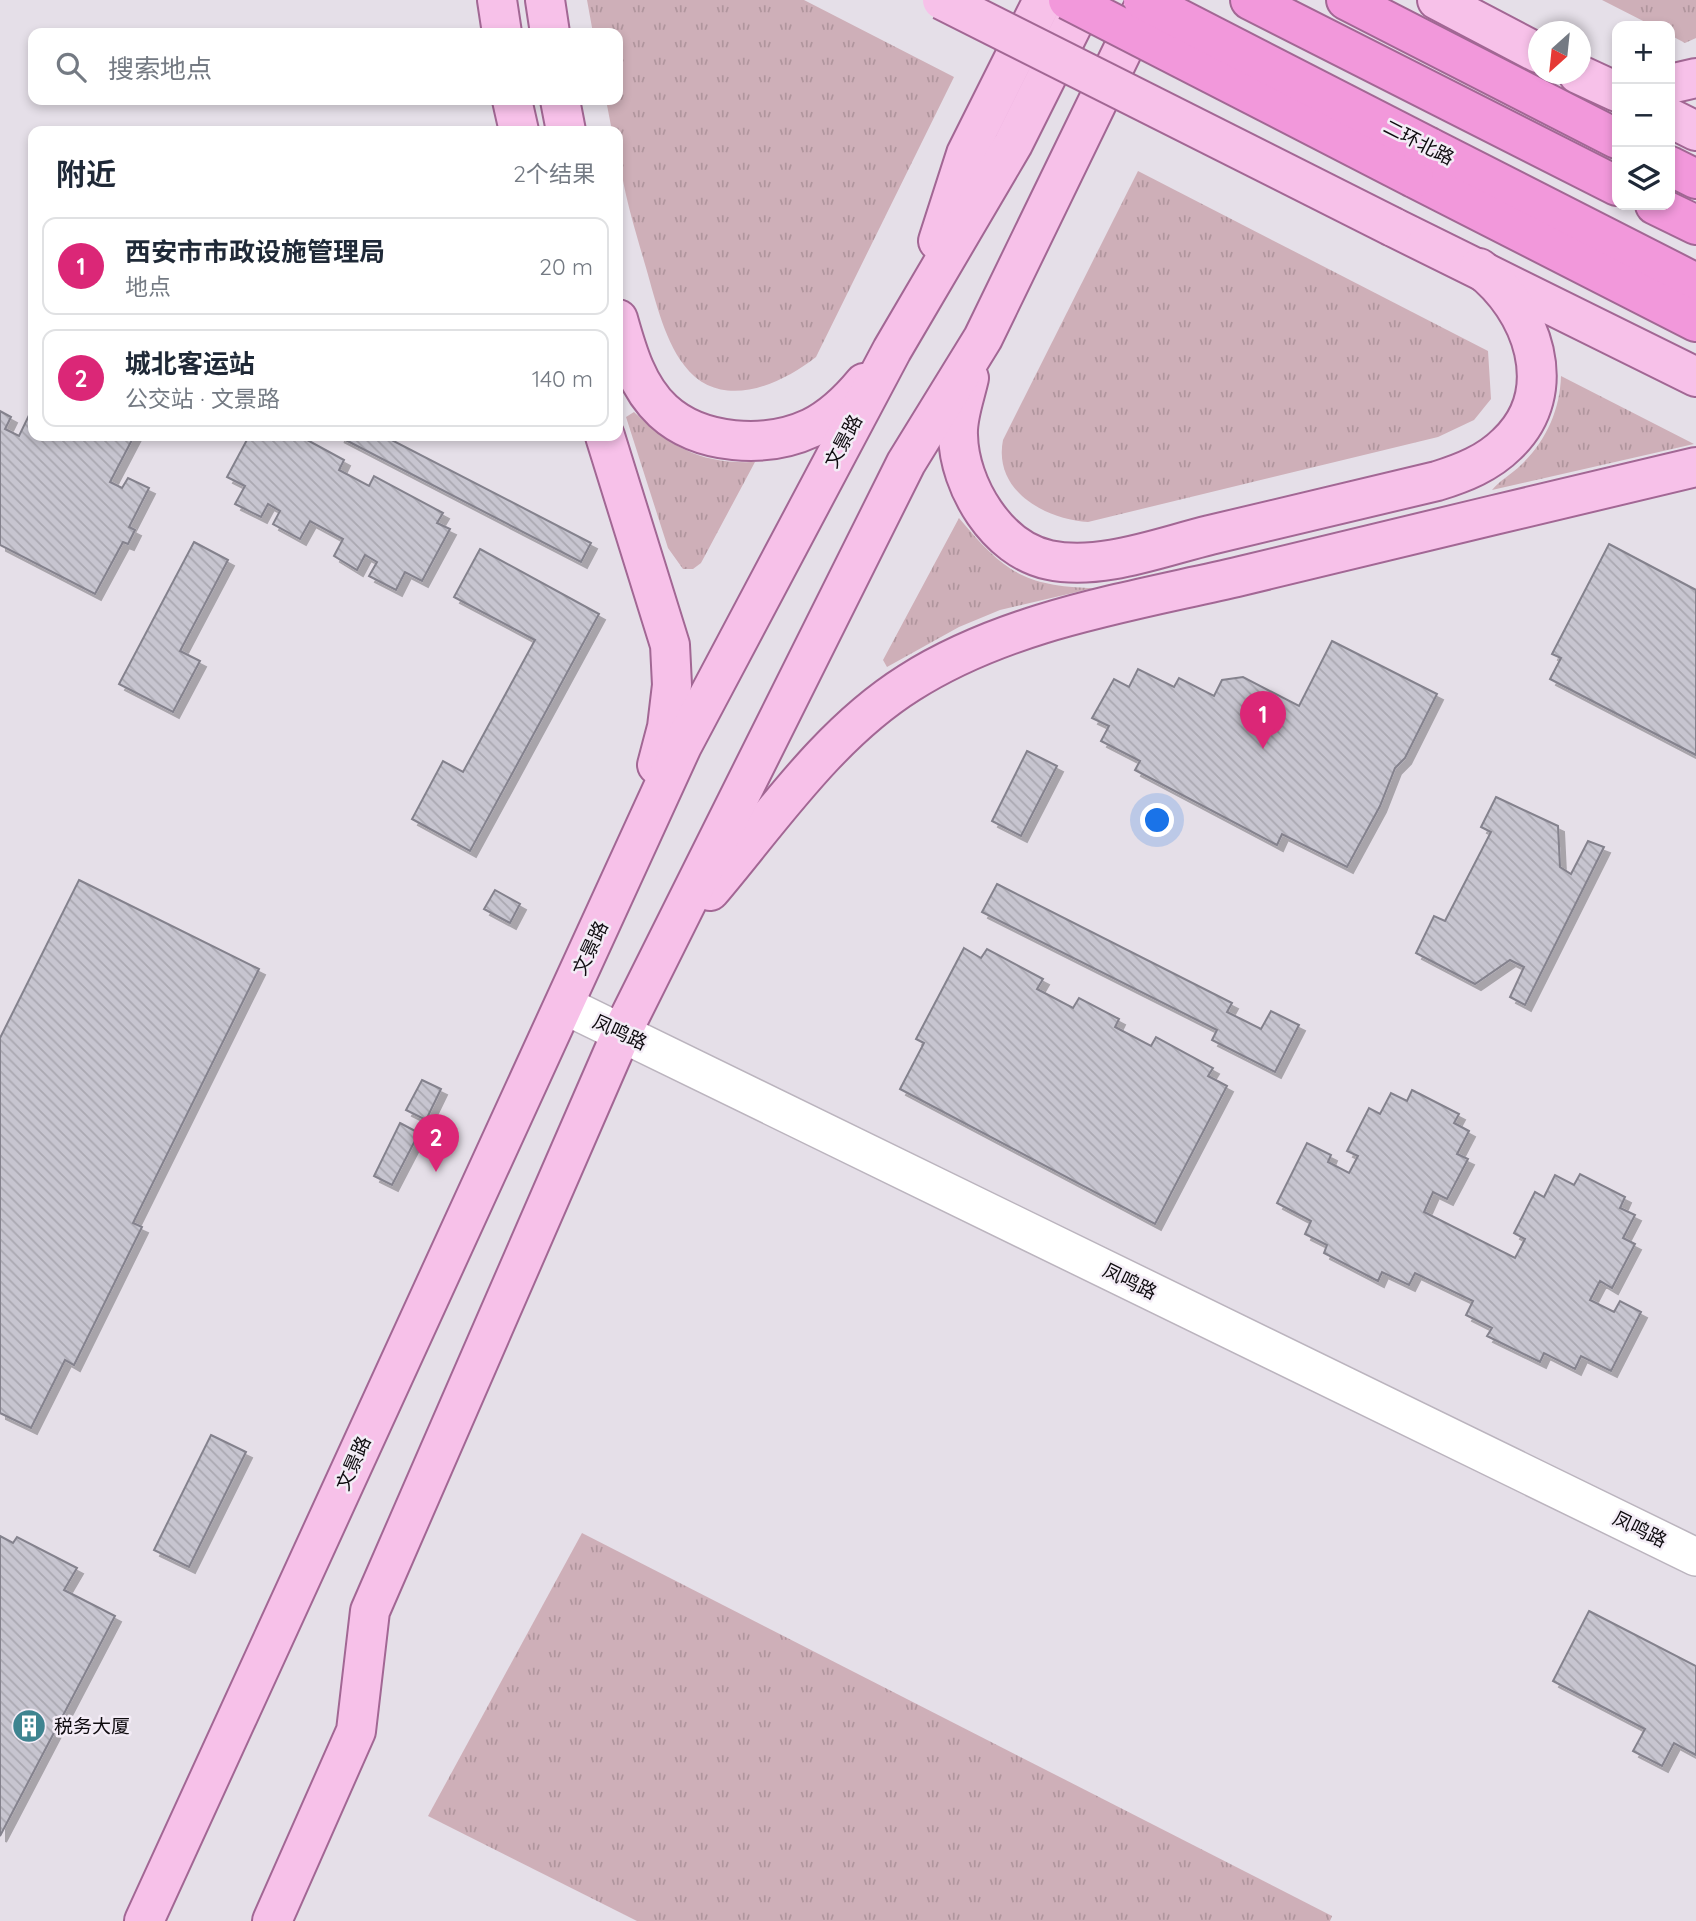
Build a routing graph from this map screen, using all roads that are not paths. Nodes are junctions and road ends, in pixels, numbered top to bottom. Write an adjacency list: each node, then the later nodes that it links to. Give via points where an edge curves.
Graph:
1 (497, 0): 12 (main road)
2 (545, 0): 13 (main road)
3 (942, 0): 34 (main road, bridge)
4 (1043, 0): 37 (main road, via 966,154)
5 (1068, 0): 28 (highway, bridge)
6 (1085, 0): 37 (main road, 文景路, via 1013,144)
7 (1145, 0): 28 (highway, 二环北路, bridge); 35 (main road)
8 (1177, 0): 35 (main road, via 1098,157)
9 (1250, 0): 31 (highway)
10 (1346, 0): 27 (highway)
11 (1437, 0): 14 (main road)
12 (501, 28)
13 (549, 28)
14 (1528, 47)
15 (1591, 76): 18 (main road)
16 (1696, 78): 19 (main road)
17 (1591, 79): 20 (main road)
18 (1612, 80)
19 (1675, 83)
20 (1612, 90)
21 (514, 105): 24 (main road)
22 (561, 105): 25 (main road)
23 (1675, 120): 26 (main road)
24 (518, 126)
25 (565, 126)
26 (1696, 131)
27 (1612, 136)
28 (1422, 162): 36 (highway, 二环北路); 38 (highway)
29 (1675, 168): 30 (highway)
30 (1696, 179)
31 (1612, 183)
32 (1665, 210): 33 (highway)
33 (1696, 225)
34 (1479, 268): 40 (main road, via 1508,293 1522,316 1536,362 1537,384 1523,424 1493,456 1437,481 1100,560 1048,560 1025,552 997,528 976,498 961,458 958,434); 42 (main road)
35 (1012, 277): 40 (main road)
36 (1696, 283)
37 (915, 312): 41 (main road, 文景路)
38 (1696, 322)
39 (623, 334): 41 (main road, via 638,377 662,410 704,434 740,441 792,435 813,427 858,390)
40 (983, 338): 46 (main road, via 906,463)
41 (892, 350): 45 (main road, 文景路, via 682,746)
42 (1696, 377)
43 (607, 441): 45 (main road, via 670,645 667,727)
44 (1696, 467): 46 (main road, via 1093,611 963,653 906,685 816,764)
45 (629, 863): 47 (main road, 文景路)
46 (671, 939): 48 (main road)
47 (564, 1005): 48 (street, 凤鸣路); 50 (main road, 文景路)
48 (622, 1032): 49 (street, 凤鸣路); 51 (main road, via 370,1611 356,1731)
49 (1696, 1557)
50 (144, 1921)
51 (272, 1921)

